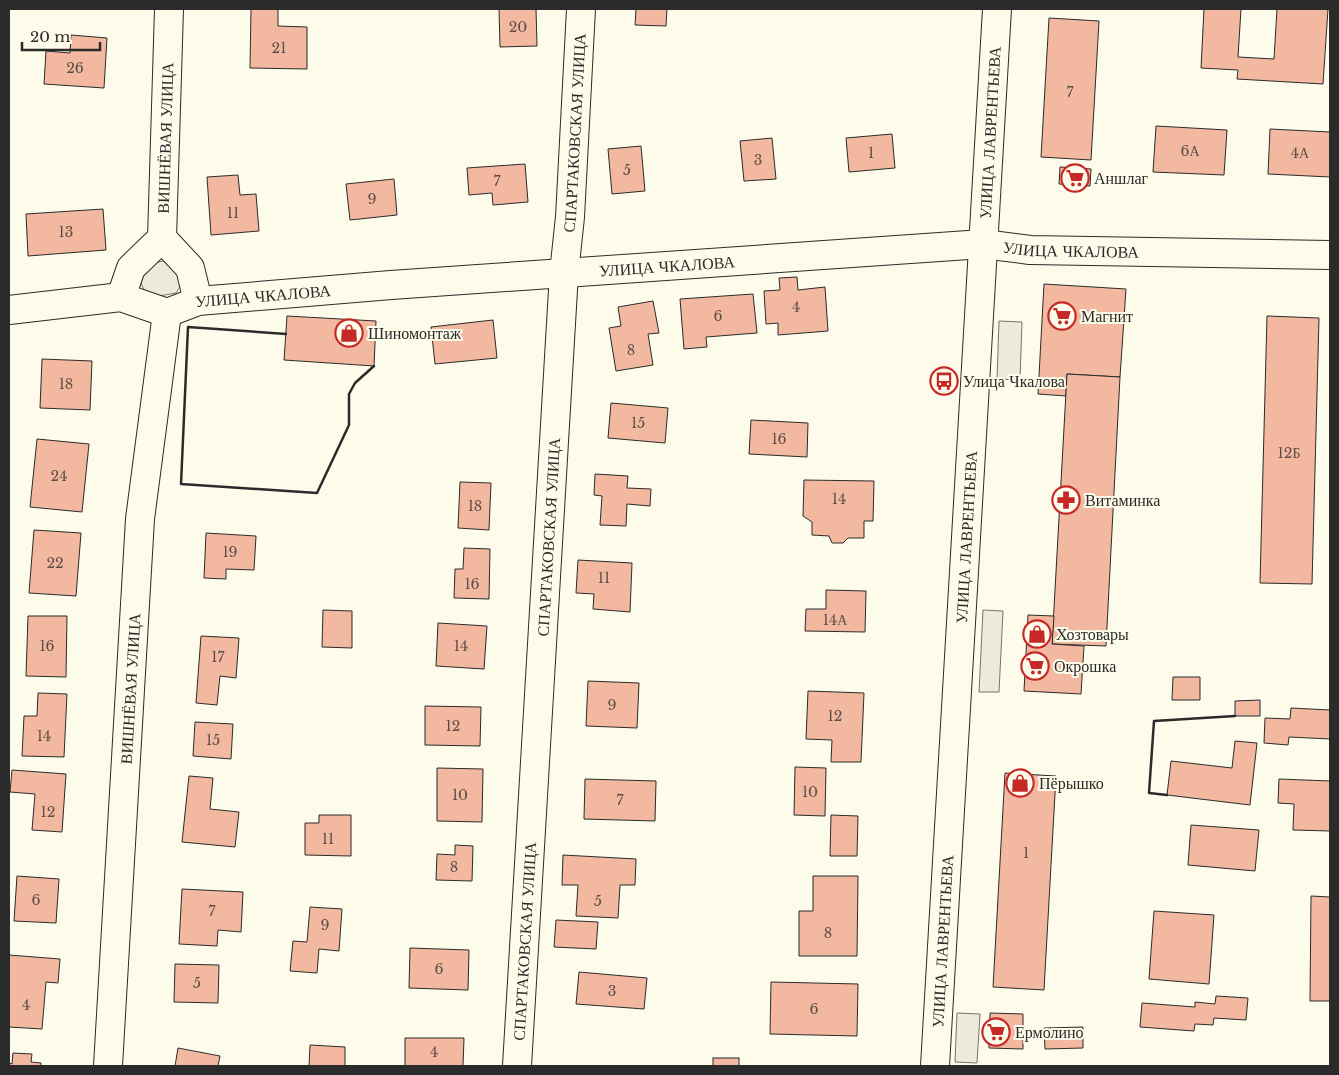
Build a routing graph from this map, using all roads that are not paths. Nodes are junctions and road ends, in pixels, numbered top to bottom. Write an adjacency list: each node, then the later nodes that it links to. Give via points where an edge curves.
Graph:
1 (169, 9): 4 (street, ВИШНЁВАЯ УЛИЦА)
2 (581, 9): 7 (street, СПАРТАКОВСКАЯ УЛИЦА)
3 (997, 9): 5 (street, УЛИЦА ЛАВРЕНТЬЕВА)
4 (162, 238): 8 (street, ВИШНЁВАЯ УЛИЦА, via 131,268); 9 (street, ВИШНЁВАЯ УЛИЦА, via 190,268)
5 (983, 244): 6 (street, УЛИЦА ЧКАЛОВА, via 1030,250); 7 (street, УЛИЦА ЧКАЛОВА); 14 (street, УЛИЦА ЛАВРЕНТЬЕВА)
6 (1330, 255)
7 (564, 273): 9 (street, УЛИЦА ЧКАЛОВА); 13 (street, СПАРТАКОВСКАЯ УЛИЦА)
8 (121, 297): 10 (street); 11 (street)
9 (198, 301): 11 (street, УЛИЦА ЧКАЛОВА)
10 (9, 310)
11 (167, 313): 12 (street, ВИШНЁВАЯ УЛИЦА, via 140,519)
12 (108, 1066)
13 (517, 1066)
14 (935, 1066)

